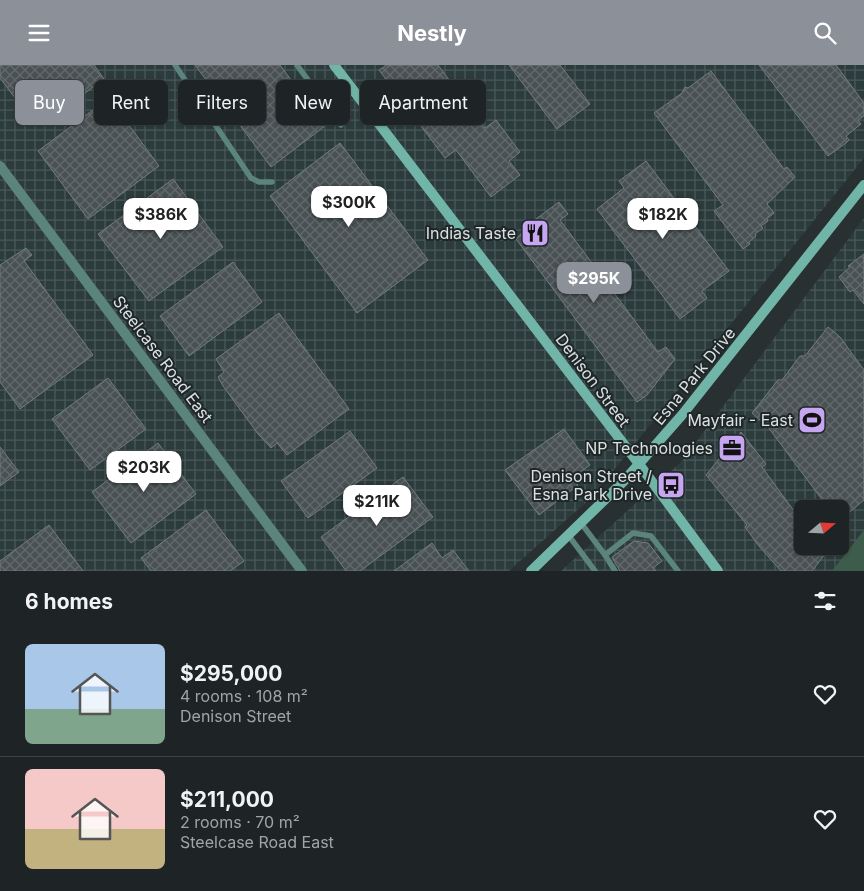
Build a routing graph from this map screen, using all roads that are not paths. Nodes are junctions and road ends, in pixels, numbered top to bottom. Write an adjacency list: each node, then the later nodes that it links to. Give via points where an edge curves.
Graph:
1 (175, 65): 6 (lane, via 251,177 259,182)
2 (297, 65): 4 (lane)
3 (334, 65): 8 (street, Denison Street)
4 (308, 80)
5 (0, 165): 12 (street, Steelcase Road East)
6 (272, 182)
7 (863, 190): 8 (street, Esna Park Drive)
8 (639, 464): 9 (street, Esna Park Drive); 17 (street, Denison Street)
9 (581, 523): 10 (street, Esna Park Drive); 11 (lane)
10 (569, 536): 13 (street, Esna Park Drive); 14 (lane)
11 (605, 555): 15 (lane); 16 (lane, via 626,537 640,533 651,536)
12 (302, 571)
13 (531, 571)
14 (595, 571)
15 (615, 571)
16 (678, 571)
17 (718, 571)

